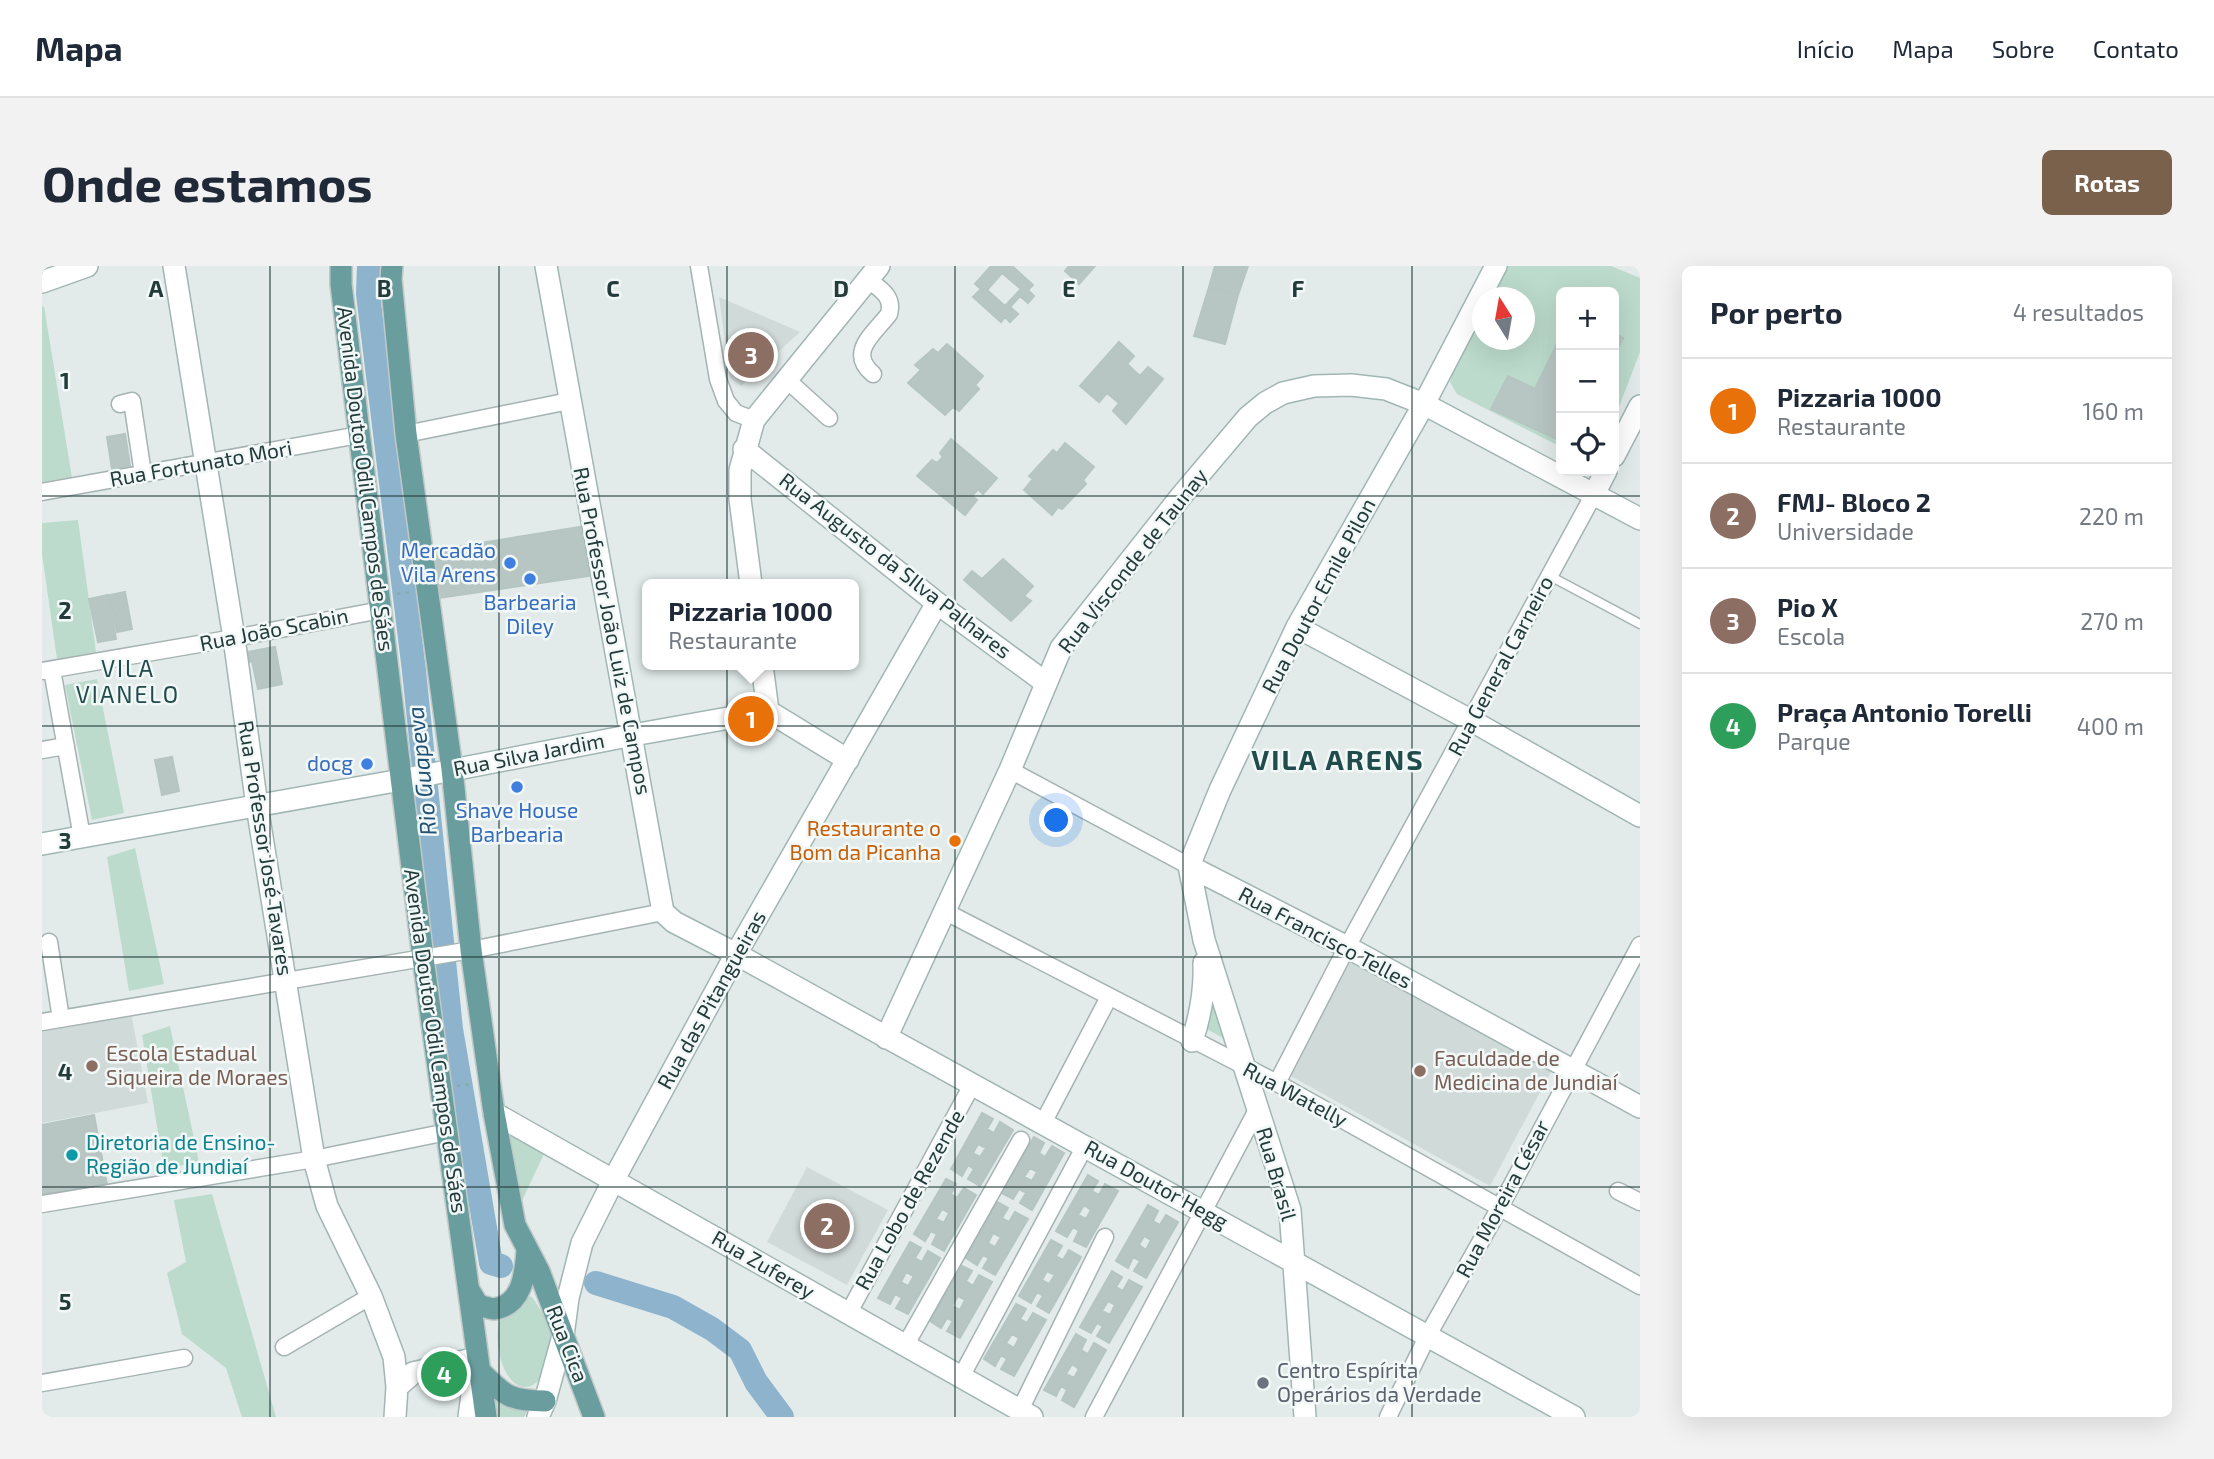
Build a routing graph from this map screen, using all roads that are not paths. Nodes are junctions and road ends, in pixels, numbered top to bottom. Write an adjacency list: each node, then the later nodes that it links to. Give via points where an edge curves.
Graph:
1 (87, 266): 9 (street)
2 (174, 266): 22 (street, Rua Professor José Tavares)
3 (341, 266): 19 (main road, Avenida Doutor Odil Campos de Sáes)
4 (392, 266): 18 (main road)
5 (546, 266): 12 (street, Rua Professor João Luiz de Campos)
6 (699, 266): 17 (street, via 718,379 736,413)
7 (1496, 266): 14 (street, Rua Doutor Emile Pilon)
8 (874, 270): 10 (street, via 891,308 860,357); 11 (street)
9 (42, 282)
10 (873, 374)
11 (786, 379): 16 (street); 17 (street)
12 (569, 401): 18 (street); 40 (street, Rua Professor João Luiz de Campos)
13 (120, 404): 23 (street, via 132,401)
14 (1424, 404): 26 (street, Rua Visconde de Taunay); 33 (street, Rua Doutor Emile Pilon); 37 (street, Rua Visconde de Taunay, via 1387,389 1351,385 1314,386 1283,393 1265,403 1181,495 1081,621 1061,648)
15 (1640, 406): 20 (street)
16 (829, 418)
17 (754, 420): 21 (street)
18 (406, 434): 45 (main road)
19 (359, 435): 22 (street, Rua Fortunato Mori); 30 (main road, Avenida Doutor Odil Campos de Sáes)
20 (1619, 446)
21 (744, 449): 29 (street, via 740,499); 31 (street, Rua Augusto da SIlva Palhares)
22 (206, 463): 23 (street, Rua Fortunato Mori); 34 (street, Rua Professor José Tavares)
23 (143, 474): 25 (street, Rua Fortunato Mori)
24 (1603, 476): 26 (street, Rua General Carneiro)
25 (42, 492)
26 (1594, 494): 27 (street, Rua Visconde de Taunay); 28 (street, Rua General Carneiro)
27 (1640, 519)
28 (1550, 576): 32 (lane); 39 (street, Rua General Carneiro)
29 (750, 579)
30 (387, 602): 34 (street, Rua João Scabin); 46 (main road, Avenida Doutor Odil Campos de Sáes)
31 (937, 603): 37 (street, Rua Augusto da SIlva Palhares); 43 (street, Rua das Pitangueiras)
32 (1640, 624)
33 (1297, 627): 39 (street); 51 (street, Rua Doutor Emile Pilon)
34 (234, 638): 36 (street, Rua João Scabin); 47 (street, Rua Professor José Tavares)
35 (763, 670): 38 (street)
36 (47, 671): 41 (street)
37 (1046, 683): 44 (street, Rua Visconde de Taunay)
38 (768, 711): 40 (street, Rua Silva Jardim); 43 (street)
39 (1472, 721): 48 (street); 57 (street, Rua General Carneiro)
40 (632, 734): 45 (street, Rua Silva Jardim); 52 (street, Rua Professor João Luiz de Campos)
41 (66, 746): 42 (street); 49 (street)
42 (42, 750)
43 (848, 761): 59 (street, Rua das Pitangueiras)
44 (1010, 770): 51 (street, Rua Francisco Telles); 53 (street, Rua Visconde de Taunay)
45 (444, 771): 46 (street, Rua Silva Jardim); 58 (main road)
46 (407, 779): 47 (street, Rua Silva Jardim); 60 (main road, Avenida Doutor Odil Campos de Sáes)
47 (257, 806): 49 (street, Rua Silva Jardim); 61 (street, Rua Professor José Tavares)
48 (1640, 816)
49 (82, 837): 50 (street, Rua Silva Jardim)
50 (42, 844)
51 (1189, 866): 54 (street); 57 (street, Rua Francisco Telles)
52 (663, 912): 58 (street); 59 (street)
53 (946, 912): 62 (street, Rua Watelly); 65 (street, Rua Visconde de Taunay)
54 (1204, 940): 66 (street, via 1205,990); 67 (street, Rua Brasil)
55 (49, 942): 63 (street)
56 (1640, 945): 68 (street, Rua Moreira César)
57 (1347, 947): 68 (street, Rua Francisco Telles); 69 (street, Rua General Carneiro)
58 (467, 950): 60 (street); 73 (main road)
59 (736, 954): 65 (street, Rua Doutor Hegg); 79 (street, Rua das Pitangueiras)
60 (427, 957): 61 (street); 75 (main road, Avenida Doutor Odil Campos de Sáes)
61 (285, 982): 63 (street); 78 (street, Rua Professor José Tavares)
62 (1109, 998): 66 (street, Rua Watelly); 74 (street)
63 (61, 1019): 64 (street)
64 (42, 1022)
65 (886, 1038): 70 (street, Rua Doutor Hegg)
66 (1192, 1041): 67 (street, Rua Watelly)
67 (1245, 1067): 69 (street, Rua Watelly); 72 (street, Rua Brasil)
68 (1572, 1070): 71 (street, Rua Francisco Telles); 83 (street, Rua Moreira César)
69 (1276, 1083): 83 (street, Rua Watelly)
70 (972, 1085): 74 (street, Rua Doutor Hegg); 91 (street, Rua Lobo de Rezende)
71 (1640, 1107)
72 (1256, 1110): 84 (street); 87 (street, Rua Brasil, via 1290,1209)
73 (494, 1112): 79 (street, Rua Zuferey); 86 (main road, via 515,1225)
74 (1043, 1123): 77 (street, Rua Doutor Hegg)
75 (447, 1132): 78 (street); 89 (main road, Avenida Doutor Odil Campos de Sáes)
76 (1021, 1140): 94 (street)
77 (1084, 1146): 84 (street, Rua Doutor Hegg); 98 (street)
78 (314, 1159): 82 (street); 90 (street, Rua Professor José Tavares, via 327,1206)
79 (614, 1179): 91 (street, Rua Zuferey); 93 (street, Rua das Pitangueiras, via 576,1260)
80 (1618, 1191): 81 (street)
81 (1640, 1202)
82 (42, 1204)
83 (1499, 1209): 88 (street, Rua Watelly); 92 (street, Rua Moreira César)
84 (1204, 1212): 87 (street, Rua Doutor Hegg); 107 (street)
85 (1105, 1237): 102 (street)
86 (527, 1251): 89 (main road, via 519,1292 507,1302 494,1309 478,1305); 93 (main road, Rua Cica)
87 (1295, 1261): 92 (street, Rua Doutor Hegg); 108 (street, Rua Brasil)
88 (1640, 1286)
89 (468, 1290): 97 (main road, Avenida Doutor Odil Campos de Sáes)
90 (371, 1296): 95 (street); 100 (street, Rua Professor José Tavares, via 394,1357)
91 (848, 1314): 94 (street, Rua Zuferey)
92 (1428, 1335): 109 (street, Rua Moreira César); 110 (street, Rua Doutor Hegg)
93 (564, 1336): 101 (street, Rua das Pitangueiras); 106 (main road, Rua Cica)
94 (905, 1346): 98 (street, Rua Zuferey)
95 (284, 1348)
96 (184, 1358): 99 (street)
97 (478, 1364): 100 (street, via 413,1373); 101 (main road, via 508,1397); 104 (street); 105 (main road, Avenida Doutor Odil Campos de Sáes)
98 (961, 1377): 102 (street, Rua Zuferey)
99 (42, 1383)
100 (397, 1387): 103 (street, Rua Professor José Tavares)
101 (541, 1409)
102 (1026, 1414)
103 (395, 1417)
104 (469, 1417)
105 (486, 1417)
106 (594, 1417)
107 (1094, 1417)
108 (1306, 1417)
109 (1388, 1417)
110 (1574, 1417)

